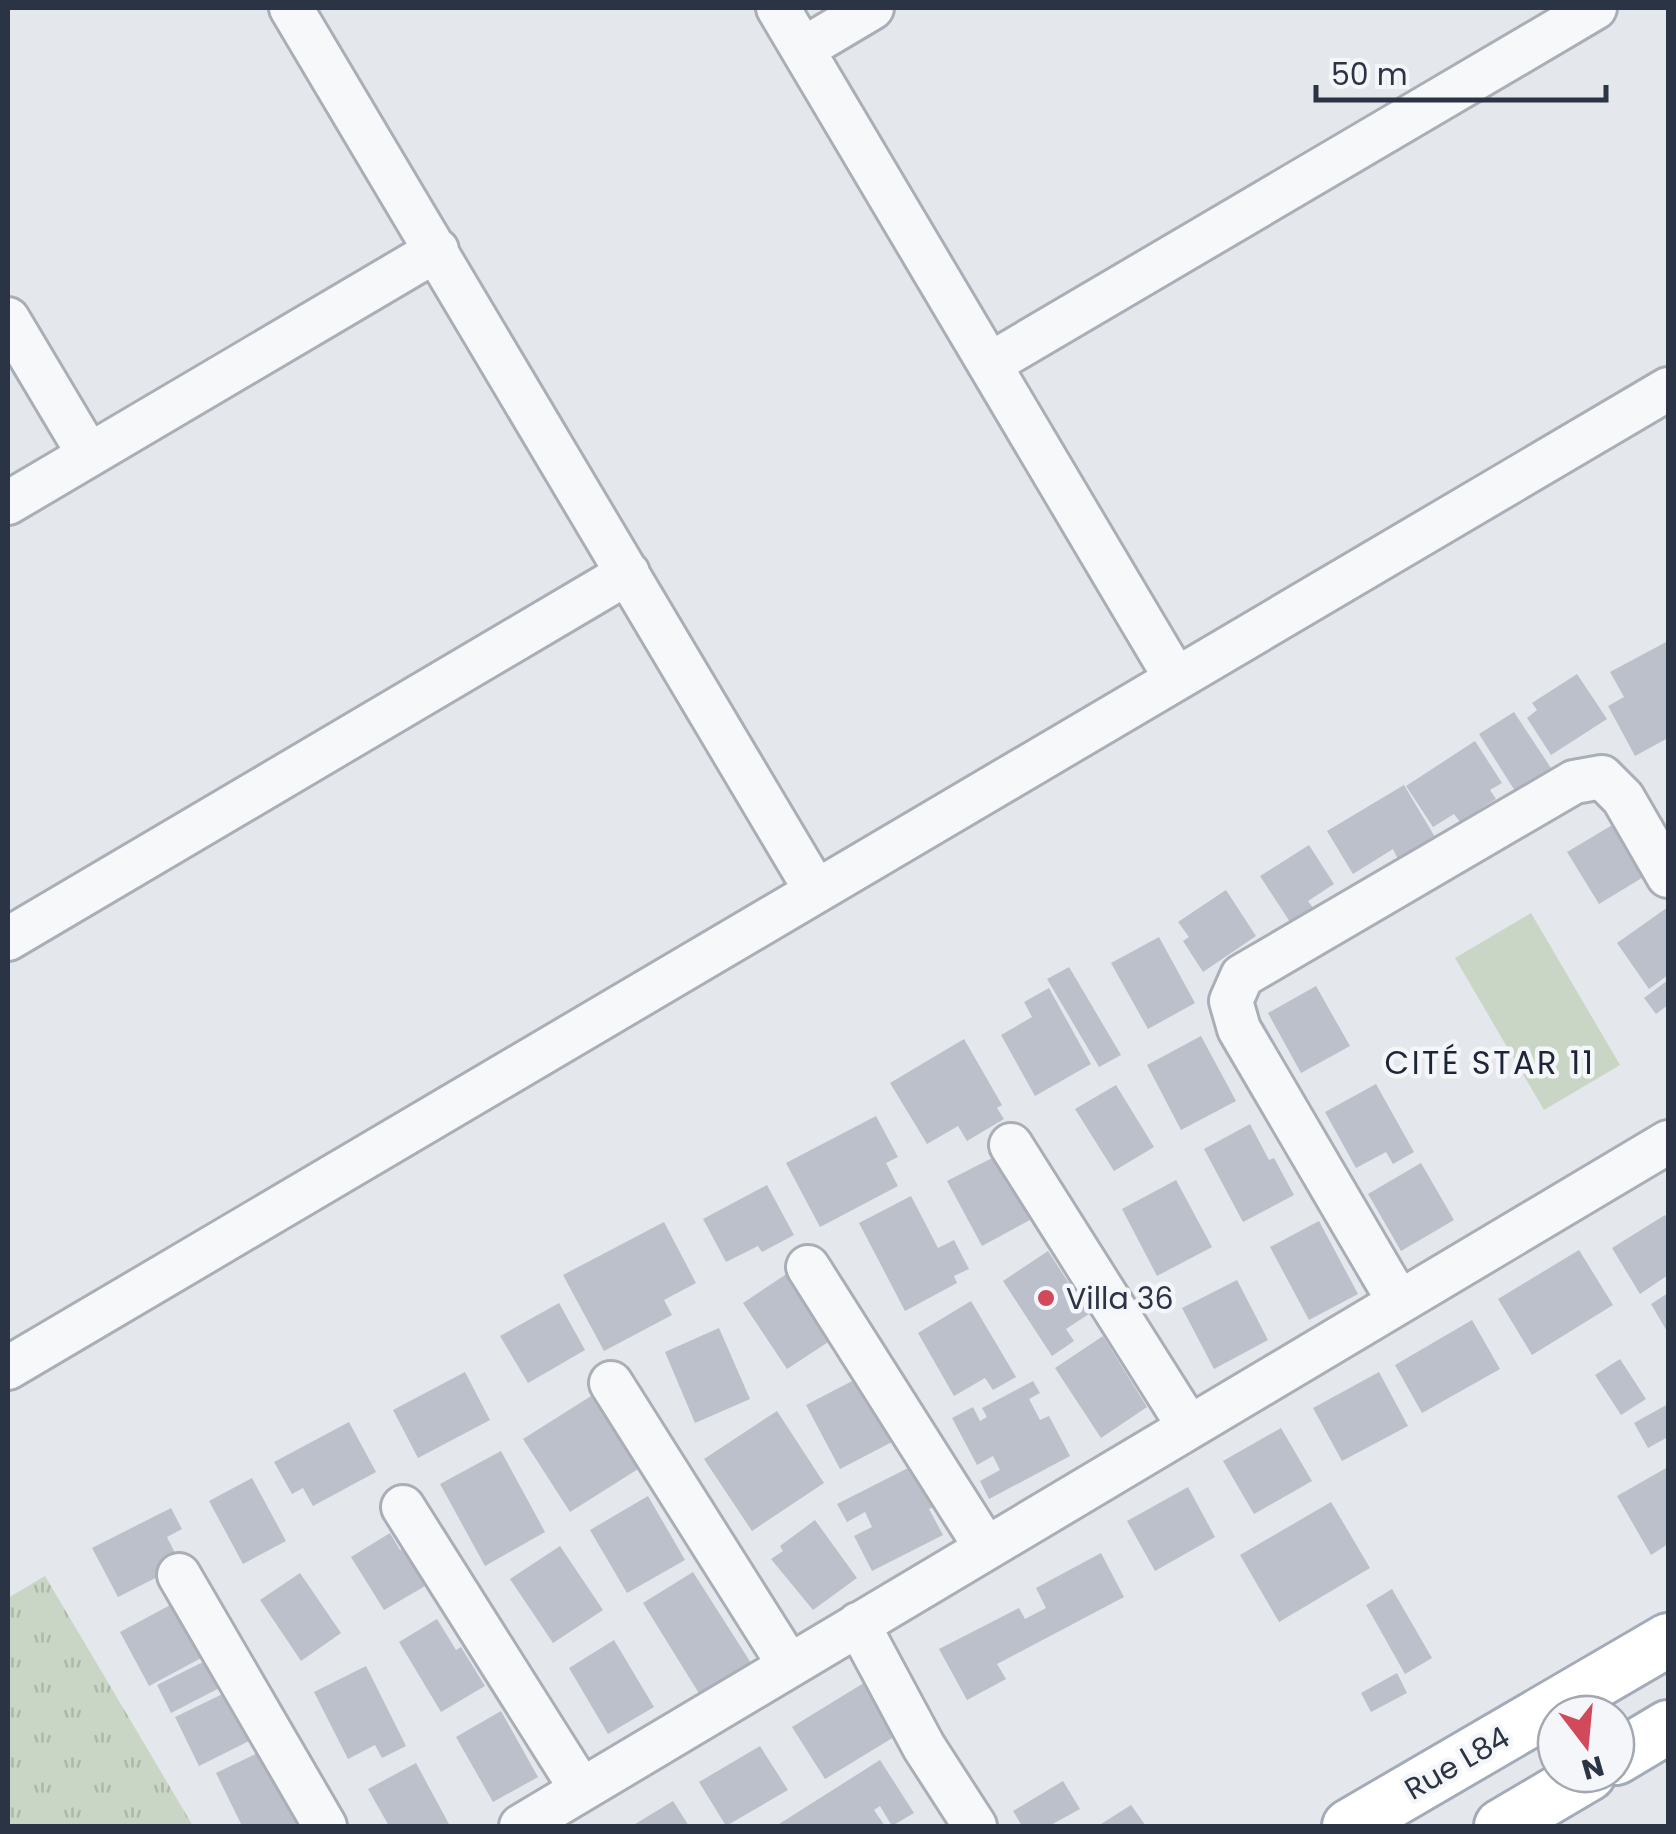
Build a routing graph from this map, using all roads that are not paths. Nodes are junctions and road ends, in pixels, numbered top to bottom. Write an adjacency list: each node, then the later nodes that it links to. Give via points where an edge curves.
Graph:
1 (291, 8): 6 (street)
2 (778, 8): 5 (street)
3 (872, 8): 5 (street)
4 (1595, 8): 8 (street)
5 (803, 48): 8 (street)
6 (438, 250): 10 (street); 12 (street)
7 (8, 319): 10 (street)
8 (990, 364): 13 (street)
9 (1668, 389): 13 (street)
10 (89, 455): 11 (street)
11 (8, 503)
12 (628, 574): 15 (street); 16 (street)
13 (1176, 679): 15 (street)
14 (1668, 876): 20 (street, via 1624,798 1602,777 1574,782 1242,976 1231,1001 1239,1030)
15 (816, 891): 21 (street)
16 (8, 939)
17 (1011, 1146): 23 (street)
18 (1666, 1149): 20 (street)
19 (808, 1266): 25 (street)
20 (1399, 1302): 23 (street)
21 (8, 1368)
22 (611, 1383): 29 (street)
23 (1189, 1427): 25 (street)
24 (403, 1507): 32 (street)
25 (986, 1548): 27 (street)
26 (179, 1575): 35 (street)
27 (858, 1624): 29 (street); 37 (street)
28 (1668, 1640): 34 (main road, Rue L84)
29 (789, 1665): 32 (street)
30 (1668, 1727): 31 (main road)
31 (1636, 1746)
32 (581, 1789): 36 (street)
33 (1555, 1794): 38 (main road)
34 (1358, 1824)
35 (325, 1826)
36 (521, 1826)
37 (975, 1826)
38 (1500, 1826)

